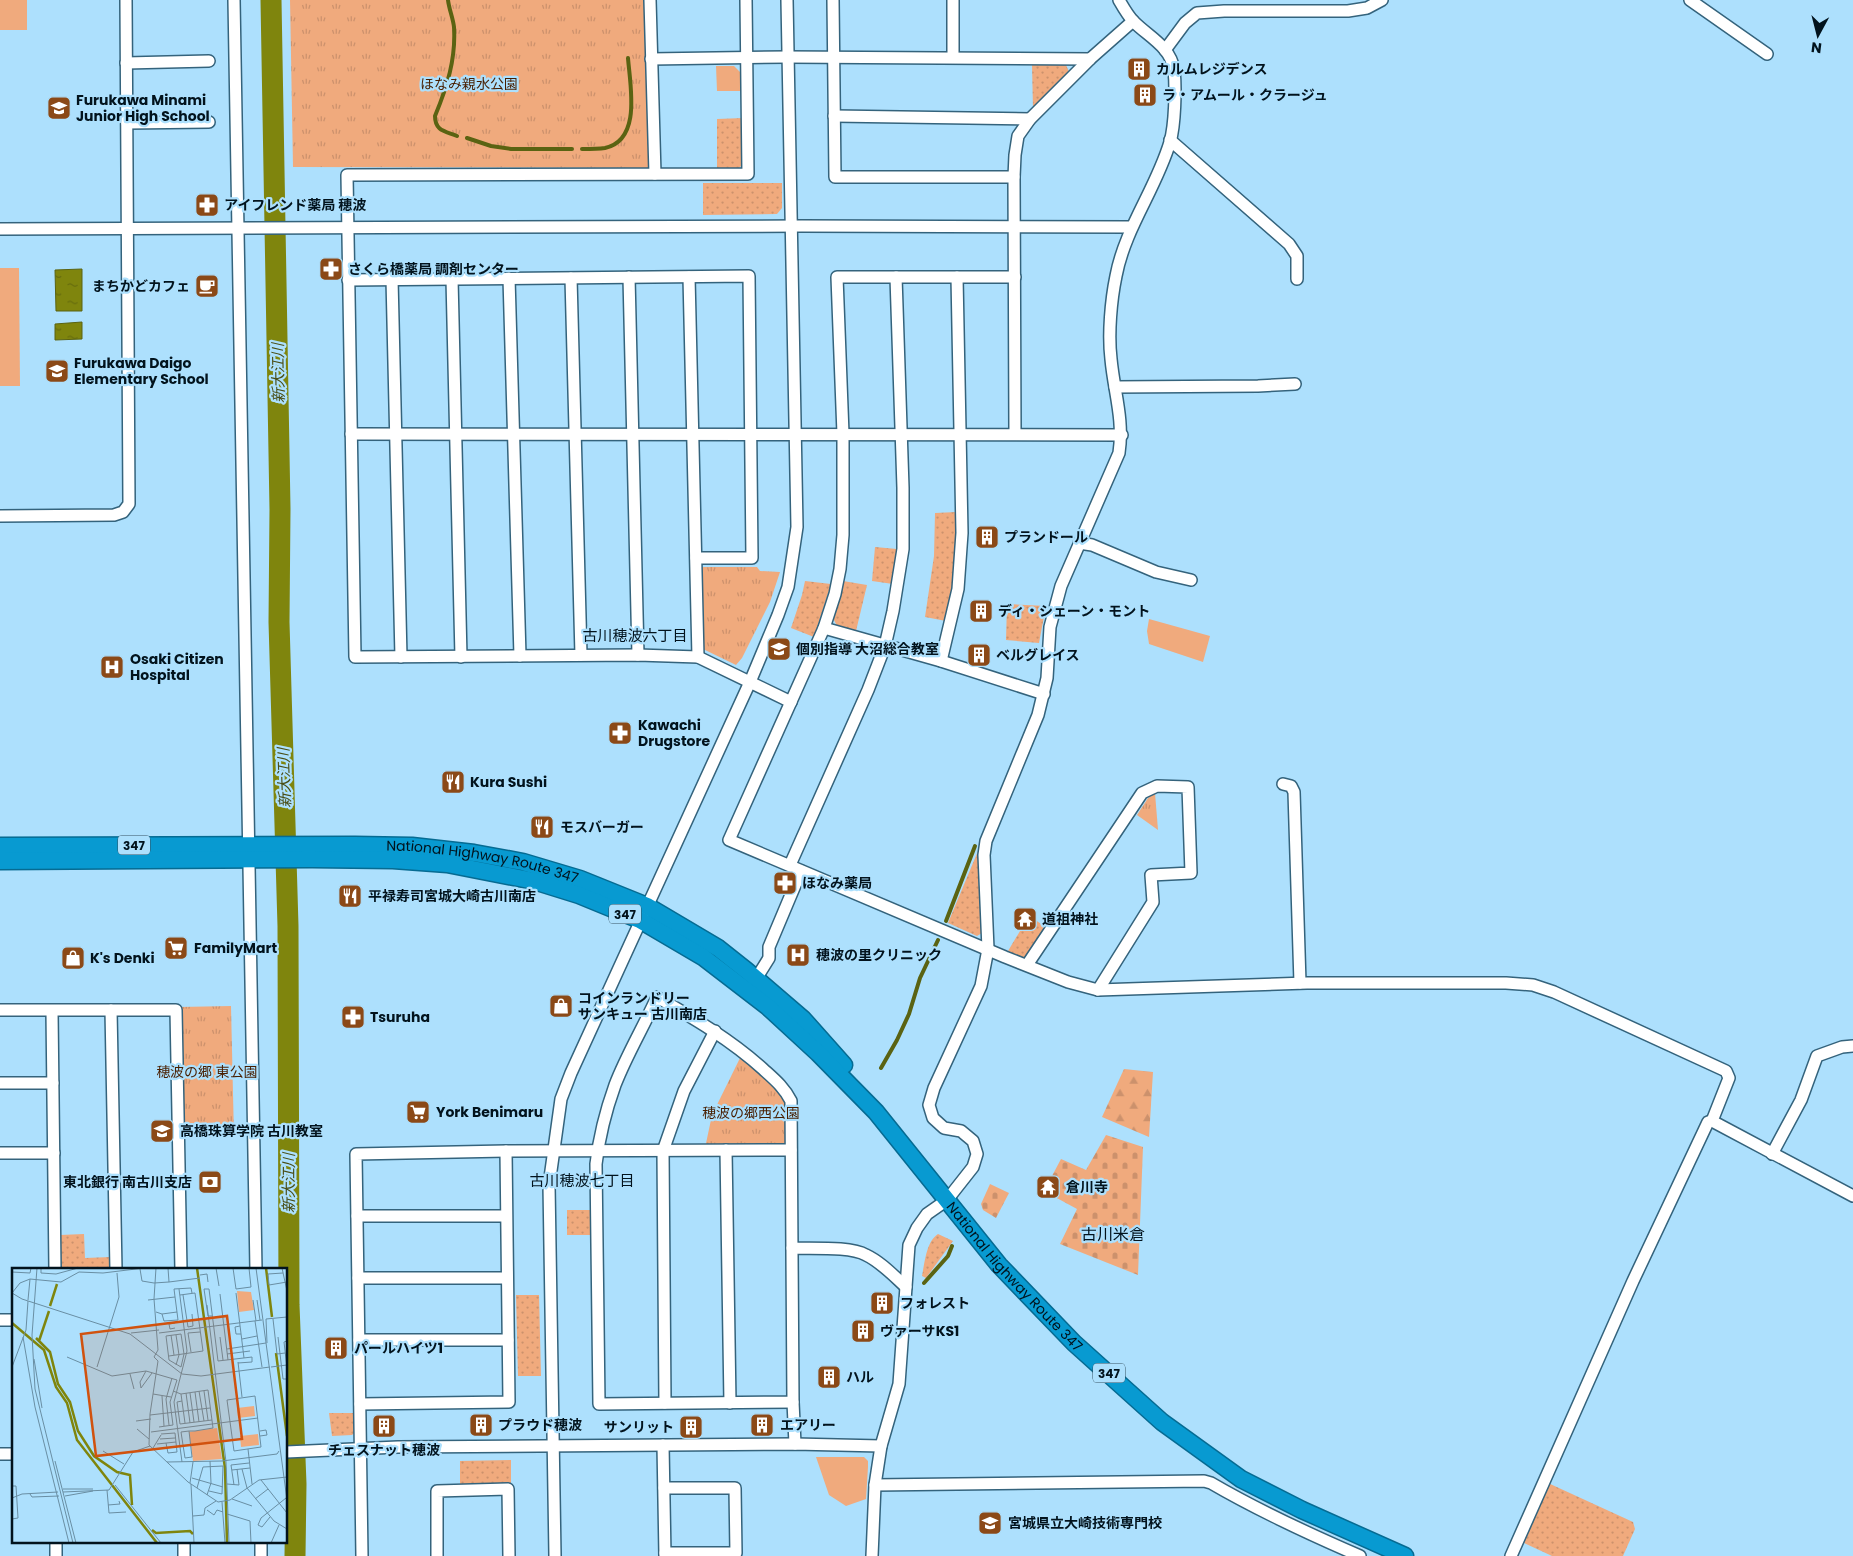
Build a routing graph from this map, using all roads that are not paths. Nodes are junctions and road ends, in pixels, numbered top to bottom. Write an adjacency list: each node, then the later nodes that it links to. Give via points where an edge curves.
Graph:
1 (126, 0): 21 (street)
2 (234, 0): 35 (street)
3 (650, 0): 18 (street)
4 (746, 0): 16 (street)
5 (787, 0): 14 (street)
6 (833, 0): 15 (street)
7 (953, 0): 17 (street)
8 (1119, 0): 11 (street)
9 (1382, 0): 12 (street, via 1367,8 1348,11 1197,13 1185,23)
10 (1690, 0): 13 (street)
11 (1133, 21): 12 (street); 19 (street)
12 (1165, 50): 26 (street, via 1174,71)
13 (1767, 54)
14 (787, 57): 15 (street); 16 (street); 29 (street)
15 (834, 57): 17 (street); 22 (street)
16 (747, 58): 18 (street); 27 (street, via 748,174)
17 (953, 58): 19 (street)
18 (651, 59): 27 (street)
19 (1090, 59): 23 (street)
20 (209, 62): 21 (street)
21 (126, 63): 25 (street)
22 (834, 116): 23 (street); 28 (street, via 835,177)
23 (1030, 119): 28 (street, via 1018,136)
24 (209, 122): 25 (street)
25 (127, 123): 32 (street)
26 (1170, 140): 33 (street); 45 (street, via 1294,249)
27 (655, 174): 31 (street, via 347,175)
28 (1014, 177): 30 (street)
29 (791, 226): 30 (street); 31 (street); 57 (street)
30 (1015, 226): 33 (street); 42 (street)
31 (347, 227): 35 (street); 46 (street)
32 (127, 228): 34 (street); 35 (street); 63 (street, via 129,504 123,512 114,515)
33 (1130, 228): 48 (street, via 1119,262 1112,309 1111,357)
34 (0, 229)
35 (238, 229): 81 (street)
36 (689, 277): 41 (street); 55 (street); 56 (street, via 749,276)
37 (896, 277): 38 (street); 58 (street, via 837,277); 59 (street)
38 (957, 277): 42 (street); 60 (street)
39 (509, 278): 40 (street); 44 (street); 52 (street)
40 (570, 278): 41 (street); 53 (street)
41 (629, 278): 54 (street)
42 (1015, 278): 61 (street)
43 (392, 279): 44 (street); 46 (street); 50 (street)
44 (452, 279): 51 (street)
45 (1297, 279)
46 (348, 280): 49 (street)
47 (1295, 384): 48 (street)
48 (1115, 388): 62 (street)
49 (351, 434): 50 (street); 73 (street, via 355,657)
50 (396, 434): 51 (street); 73 (street)
51 (456, 434): 52 (street); 74 (street)
52 (513, 434): 53 (street); 71 (street)
53 (575, 434): 54 (street); 69 (street)
54 (632, 434): 55 (street); 70 (street)
55 (693, 434): 56 (street); 65 (street)
56 (750, 434): 57 (street); 65 (street, via 752,558)
57 (795, 434): 58 (street); 76 (street, via 796,527 788,587)
58 (843, 434): 59 (street); 67 (street, via 844,535 835,594)
59 (900, 434): 60 (street); 68 (street, via 903,549)
60 (961, 434): 61 (street); 75 (street, via 962,533 958,589)
61 (1015, 434): 62 (street)
62 (1122, 435): 64 (street, via 1119,453)
63 (0, 516)
64 (1079, 543): 66 (street, via 1092,545 1156,572); 77 (street, via 1054,606)
65 (696, 558): 72 (street)
66 (1191, 580)
67 (824, 628): 68 (street); 78 (street)
68 (885, 646): 75 (street); 83 (street)
69 (581, 655): 70 (street); 71 (street)
70 (638, 655): 72 (street)
71 (520, 656): 74 (street)
72 (698, 656): 76 (street)
73 (401, 657): 74 (street)
74 (461, 657)
75 (941, 661): 77 (street)
76 (750, 682): 78 (street); 85 (street)
77 (1044, 694): 86 (street, via 986,841)
78 (790, 702): 83 (street, via 729,840)
79 (1283, 784): 89 (street, via 1291,786 1294,792)
80 (0, 846): 81 (highway, National Highway Route 347 / 347)
81 (248, 852): 82 (highway, National Highway Route 347 / 347); 85 (highway, National Highway Route 347 / 347, via 412,846 474,853 523,862 580,880); 117 (street)
82 (0, 862)
83 (790, 865): 84 (street)
84 (801, 871): 86 (street); 88 (street, via 769,947 769,958)
85 (643, 913): 88 (highway, National Highway Route 347 / 347, via 718,948); 98 (highway, National Highway Route 347 / 347, via 768,1007); 105 (street, via 561,1099)
86 (988, 949): 87 (street); 110 (street, via 981,986 929,1105 933,1118 944,1128 962,1131 973,1141 977,1154 973,1167)
87 (1027, 965): 90 (street); 90 (street, via 1142,793 1157,786 1188,787 1191,873 1151,875 1153,902)
88 (756, 979): 98 (highway, National Highway Route 347 / 347, via 804,1019 847,1068)
89 (1300, 983): 90 (street); 99 (street, via 1506,983 1533,985 1554,992 1726,1071 1729,1078)
90 (1098, 990)
91 (0, 1010): 92 (street)
92 (52, 1010): 93 (street); 96 (street)
93 (111, 1010): 115 (street); 116 (street, via 176,1010)
94 (715, 1031): 101 (street, via 784,1089 791,1101); 103 (street, via 657,997 615,1084); 104 (street, via 684,1091)
95 (1853, 1046): 108 (street, via 1817,1056 1801,1100)
96 (53, 1082): 97 (street); 107 (street)
97 (0, 1083)
98 (876, 1112): 110 (highway, National Highway Route 347 / 347)
99 (1712, 1121): 108 (street); 143 (street, via 1708,1122 1633,1281)
100 (726, 1150): 101 (street); 104 (street); 125 (street)
101 (791, 1150): 113 (street)
102 (506, 1151): 105 (street); 111 (street, via 356,1154); 112 (street)
103 (598, 1151): 104 (street); 105 (street); 124 (street, via 599,1404)
104 (663, 1151): 124 (street)
105 (553, 1152): 129 (street, via 549,1185)
106 (0, 1153): 107 (street)
107 (54, 1153): 114 (street)
108 (1772, 1154): 109 (street)
109 (1853, 1196)
110 (947, 1200): 120 (street, via 927,1214 917,1228 909,1245); 142 (highway, National Highway Route 347 / 347, via 999,1265 1074,1343 1162,1422 1241,1479)
111 (357, 1216): 112 (street); 118 (street)
112 (506, 1216): 119 (street)
113 (792, 1248): 120 (street, via 852,1250 865,1254); 123 (street)
114 (55, 1268)
115 (116, 1268)
116 (181, 1268)
117 (256, 1268)
118 (358, 1278): 119 (street); 121 (street)
119 (507, 1278): 122 (street)
120 (906, 1287): 130 (street, via 898,1384)
121 (359, 1340): 122 (street); 126 (street)
122 (508, 1340): 126 (street, via 509,1402)
123 (793, 1402): 125 (street); 127 (street)
124 (665, 1403): 125 (street)
125 (730, 1403)
126 (360, 1404): 131 (street)
127 (795, 1444): 128 (street); 130 (street)
128 (663, 1445): 129 (street); 134 (street)
129 (553, 1446): 131 (street); 139 (street)
130 (881, 1446): 133 (street)
131 (361, 1448): 132 (street); 136 (street)
132 (288, 1452)
133 (875, 1485): 140 (street); 141 (street, via 1204,1481 1271,1516)
134 (664, 1488): 135 (street); 135 (street, via 736,1488 736,1553)
135 (665, 1555)
136 (362, 1556)
137 (437, 1556): 138 (street, via 437,1491 508,1489)
138 (509, 1556)
139 (555, 1556)
140 (872, 1556)
141 (1360, 1556)
142 (1405, 1556)
143 (1511, 1556)

